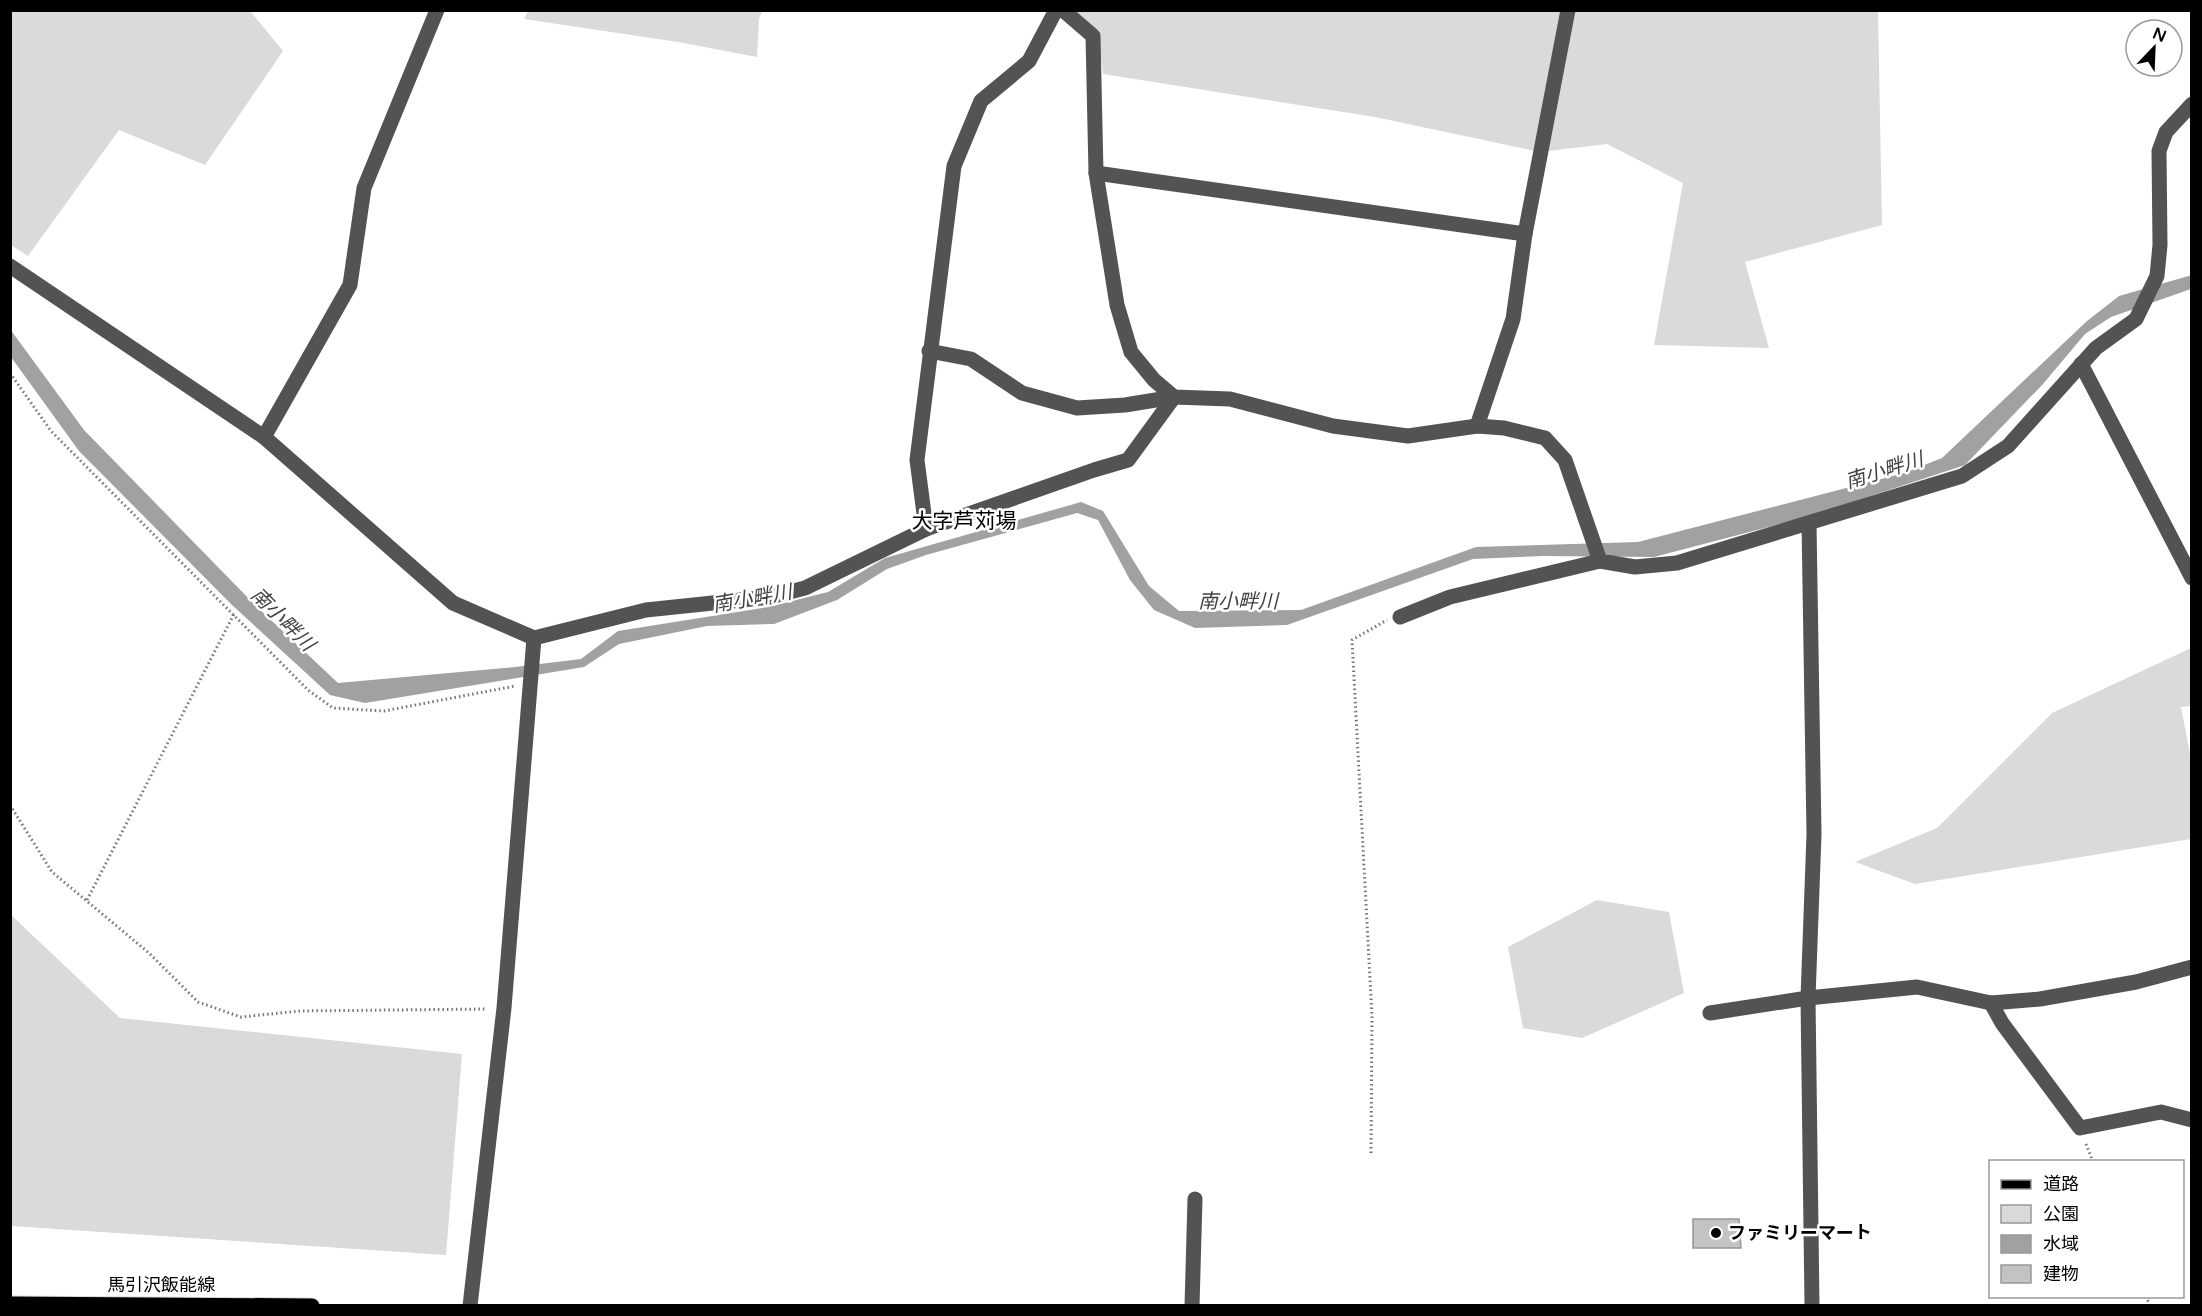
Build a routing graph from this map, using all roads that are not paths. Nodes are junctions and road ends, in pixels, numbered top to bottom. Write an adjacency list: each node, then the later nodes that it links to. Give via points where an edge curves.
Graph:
1 (437, 10): 13 (street, via 364,188 350,285)
2 (1056, 10): 9 (street, via 1029,61 981,102 954,166)
3 (1063, 10): 6 (street, via 1093,36)
4 (1568, 10): 7 (street)
5 (2192, 104): 10 (street, via 2166,132 2159,151 2157,276 2136,319)
6 (1096, 173): 7 (street); 11 (street, via 1117,305 1131,352)
7 (1525, 234): 12 (street, via 1513,319)
8 (10, 267): 13 (street)
9 (929, 351): 11 (street, via 971,359 1022,393 1077,408); 15 (street, via 916,460)
10 (2081, 364): 14 (street, via 2008,446 1962,476); 17 (street)
11 (1174, 397): 12 (street, via 1230,399 1333,426 1408,436); 15 (street, via 1128,460)
12 (1477, 426): 16 (street, via 1545,438 1564,460)
13 (264, 437): 19 (street, via 453,603)
14 (1809, 524): 16 (street, via 1677,563 1635,567); 21 (street, via 1814,834)
15 (926, 529): 19 (street, via 805,588 646,610)
16 (1600, 561): 18 (street, via 1450,597)
17 (2192, 578)
18 (1400, 617)
19 (532, 646): 28 (street, via 504,1008)
20 (2192, 967): 22 (street, via 2136,982 2040,999)
21 (1808, 998): 22 (street, via 1917,987); 23 (street); 30 (street)
22 (1990, 1003): 24 (street, via 2080,1128 2161,1112)
23 (1710, 1013)
24 (2192, 1120)
25 (1196, 1199): 29 (street)
26 (10, 1304): 27 (main road, 馬引沢飯能線)
27 (312, 1305)
28 (470, 1305)
29 (1192, 1305)
30 (1812, 1305)

